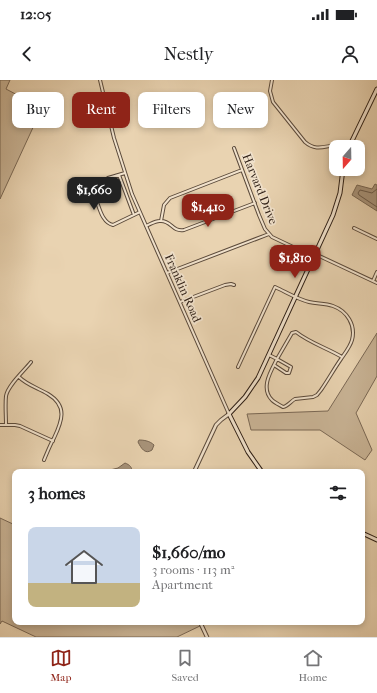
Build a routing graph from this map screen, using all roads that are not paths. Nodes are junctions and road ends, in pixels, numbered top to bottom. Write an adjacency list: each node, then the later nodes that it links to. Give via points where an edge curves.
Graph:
1 (100, 80): 8 (street, Franklin Road)
2 (272, 80): 5 (street, via 270,91 273,102 305,142 315,148)
3 (377, 89): 4 (main road)
4 (352, 140)
5 (329, 146)
6 (234, 148): 7 (street, Harvard Drive)
7 (242, 170): 11 (street, Harvard Drive); 14 (street, via 170,198 164,205)
8 (125, 173): 9 (street); 12 (street, Franklin Road)
9 (119, 175): 13 (street); 13 (street, via 106,180 97,202 109,224 113,225)
10 (342, 176): 20 (main road, via 338,203)
11 (254, 203): 14 (street, via 181,230); 17 (street, Harvard Drive)
12 (140, 212): 13 (street); 15 (street, Franklin Road)
13 (134, 215)
14 (161, 221): 15 (street)
15 (146, 226): 22 (street, Franklin Road)
16 (354, 228): 18 (street)
17 (269, 234): 19 (street, Harvard Drive); 22 (street)
18 (377, 239)
19 (293, 247)
20 (315, 254): 23 (street); 26 (main road)
21 (377, 272): 23 (street)
22 (167, 273): 27 (street, Franklin Road)
23 (373, 281): 24 (street)
24 (377, 283)
25 (234, 285): 27 (street, via 225,285)
26 (295, 296): 28 (main road); 29 (street, via 311,303 329,304 345,313 353,334 350,345); 33 (street, via 275,287)
27 (180, 302): 35 (street, Franklin Road)
28 (268, 354): 30 (street); 35 (main road, via 251,390)
29 (342, 357): 30 (street, via 296,332 292,333); 32 (street, via 317,395 295,399 285,407 273,401 266,389)
30 (277, 359): 32 (street); 32 (street, via 291,367 290,371 286,373)
31 (31, 362): 34 (street)
32 (274, 366)
33 (238, 367)
34 (19, 377): 37 (street, via 7,394); 38 (street, via 52,396 59,404 61,420)
35 (229, 414): 40 (street, via 216,425); 41 (main road, Franklin Road, via 248,452)
36 (0, 425): 37 (street)
37 (6, 425): 38 (street, via 20,426)
38 (52, 440): 39 (street)
39 (44, 460)
40 (195, 469)
41 (260, 469)
42 (365, 534): 43 (main road)
43 (377, 540)
44 (201, 625): 45 (street)
45 (207, 637)

